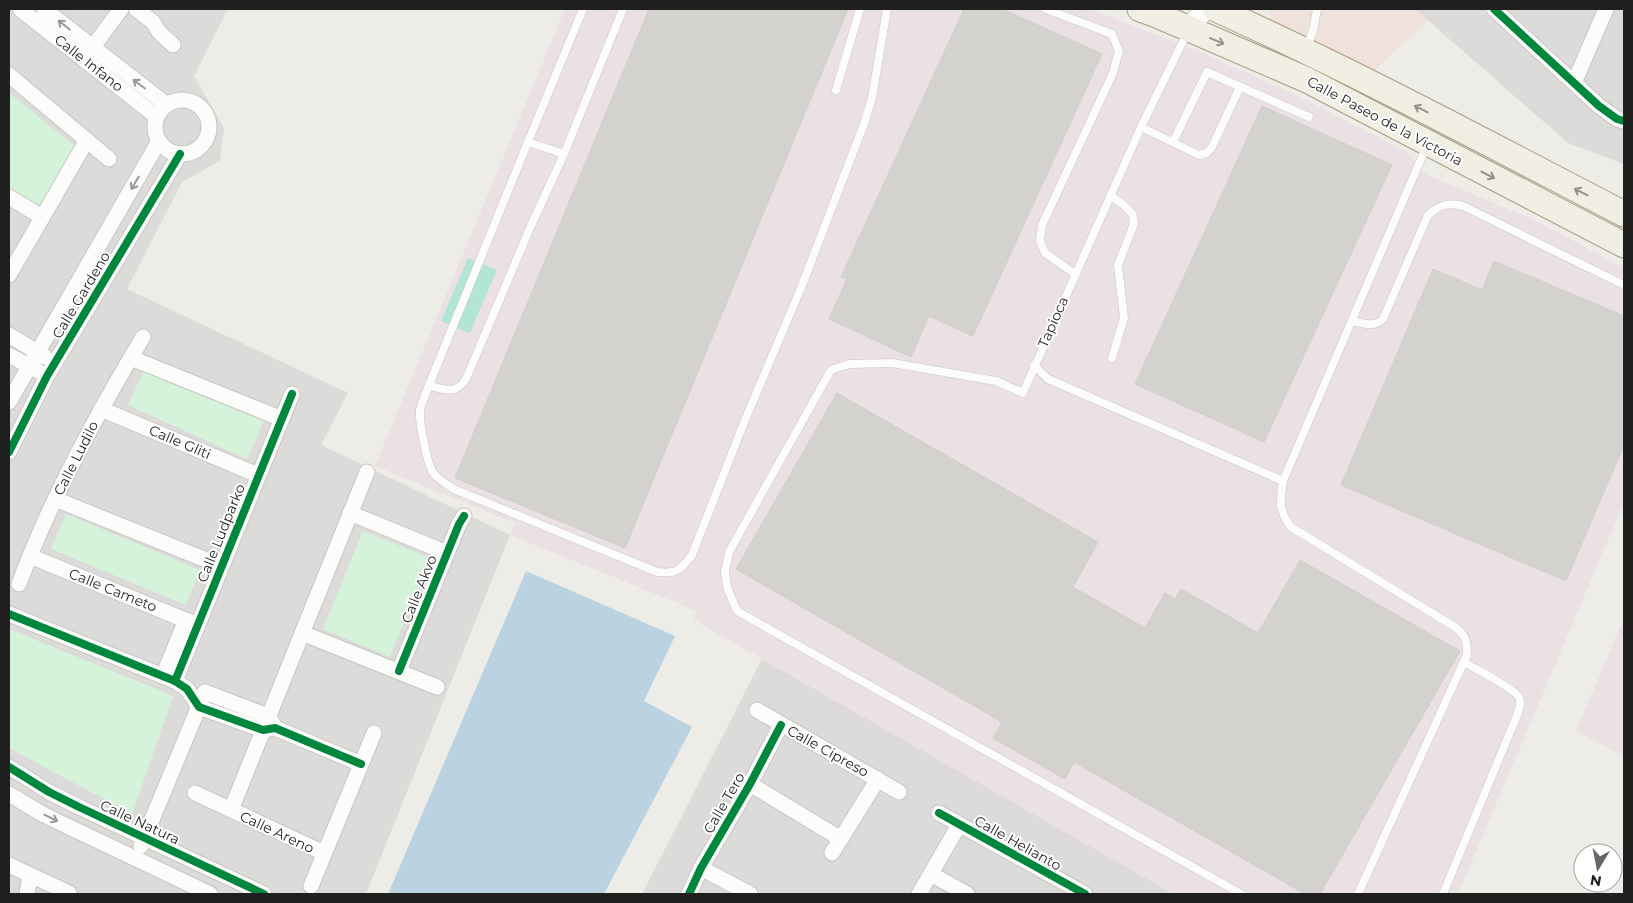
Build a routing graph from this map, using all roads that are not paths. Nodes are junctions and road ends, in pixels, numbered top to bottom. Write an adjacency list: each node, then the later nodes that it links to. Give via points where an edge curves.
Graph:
1 (20, 9): 22 (street, Calle Infano)
2 (44, 9): 22 (street, Calle Infano, one-way to 2)
3 (121, 9): 22 (street)
4 (136, 9): 17 (street)
5 (583, 9): 33 (lane)
6 (623, 9): 37 (lane)
7 (860, 9): 26 (lane)
8 (886, 9): 59 (lane, via 872,98 861,133 692,556 683,568 671,573 656,572 441,481 433,473 423,438 420,411)
9 (1046, 9): 46 (lane, via 1112,34 1119,51 1113,73 1042,225 1040,241 1045,253)
10 (1140, 9): 18 (main road, Calle Paseo de la Victoria)
11 (1204, 9): 18 (street)
12 (1216, 9): 19 (main road, Calle Paseo de la Victoria)
13 (1255, 9): 19 (main road)
14 (1317, 9): 21 (lane)
15 (1494, 9): 24 (street)
16 (1606, 9): 24 (street)
17 (156, 15): 20 (street, via 158,32)
18 (1189, 28): 30 (lane, Tapioca); 35 (main road, Calle Paseo de la Victoria, one-way to 35, via 1307,80)
19 (1269, 33): 21 (main road, Calle Paseo de la Victoria)
20 (173, 45)
21 (1306, 51): 39 (main road, Calle Paseo de la Victoria, one-way to 21)
22 (88, 53): 27 (street, Calle Infano)
23 (9, 75): 31 (street)
24 (1574, 83): 29 (street, via 1599,106)
25 (1240, 87): 28 (lane); 34 (lane, via 1207,153 1199,155); 34 (lane, via 1207,72)
26 (836, 90)
27 (162, 111): 32 (street, via 155,131); 36 (street, via 179,100 193,103 204,111 209,124 207,137 199,148)
28 (1308, 117)
29 (1624, 121)
30 (1141, 127): 34 (lane); 40 (lane, Tapioca)
31 (87, 140): 38 (street); 43 (street)
32 (159, 141): 36 (street, via 169,151); 51 (street, Calle Gardeno, one-way to 51)
33 (528, 142): 37 (lane); 59 (lane)
34 (1173, 142)
35 (1428, 144): 39 (main road, via 1433,138 1454,138 1512,167); 44 (main road, Calle Paseo de la Victoria, one-way to 44); 48 (lane)
36 (180, 154): 55 (street, Calle Gardeno)
37 (564, 154): 59 (lane, via 462,386 444,390)
38 (109, 159)
39 (1542, 172): 42 (main road, Calle Paseo de la Victoria, one-way to 39)
40 (1110, 196): 46 (lane, Tapioca); 54 (lane, via 1133,215 1134,224 1118,265 1124,318)
41 (9, 197): 43 (street)
42 (1624, 214)
43 (42, 217): 45 (street)
44 (1624, 245)
45 (9, 274)
46 (1075, 274): 56 (lane, Tapioca)
47 (1624, 285): 48 (lane, via 1463,206 1438,206 1428,215 1383,319 1370,325)
48 (1352, 321): 67 (lane)
49 (9, 335): 51 (street)
50 (143, 338): 53 (street, Calle Ludilo)
51 (37, 352): 55 (street); 57 (street, Calle Gardeno)
52 (9, 355): 57 (street)
53 (131, 358): 62 (street, Calle Ludilo); 63 (street)
54 (1112, 358)
55 (55, 362): 58 (street, Calle Gardeno)
56 (1034, 365): 67 (lane, Tapioca, via 1048,379); 116 (lane, via 1023,393 996,381 892,363 849,364 831,370 729,552 725,572 727,587 737,611)
57 (29, 366): 58 (street); 61 (street, Calle Gardeno)
58 (47, 376): 64 (street, Calle Gardeno)
59 (429, 385)
60 (292, 394): 63 (street, Calle Ludparko)
61 (9, 402)
62 (101, 409): 66 (street, Calle Gliti); 68 (street, Calle Ludilo)
63 (282, 419): 66 (street, Calle Ludparko)
64 (9, 452)
65 (367, 472): 69 (street)
66 (258, 475): 73 (street, Calle Ludparko)
67 (1283, 481): 78 (lane, via 1282,515 1291,527 1464,633 1467,643)
68 (55, 499): 72 (street, Calle Ludilo); 73 (street)
69 (350, 513): 71 (street, Calle Akvo); 77 (street)
70 (464, 516): 71 (street, Calle Akvo)
71 (447, 553): 79 (street, Calle Akvo)
72 (30, 556): 74 (street, Calle Ludilo); 76 (street, Calle Cameto)
73 (221, 566): 76 (street, Calle Ludparko)
74 (19, 584)
75 (9, 614): 80 (street)
76 (191, 622): 80 (street, Calle Ludparko)
77 (302, 633): 79 (street); 84 (street)
78 (1464, 662): 117 (lane); 118 (lane, via 1509,689 1518,696 1520,703)
79 (399, 672): 81 (street)
80 (169, 679): 82 (street)
81 (437, 687)
82 (199, 699): 84 (street); 97 (street)
83 (757, 710): 85 (street, Calle Cipreso)
84 (269, 724): 87 (street); 94 (street, Calle Areno)
85 (781, 725): 89 (street, Calle Cipreso); 90 (street, Calle Tero)
86 (374, 733): 87 (street, Calle Areno)
87 (361, 764): 100 (street, Calle Areno)
88 (9, 767): 97 (street, Calle Natura, via 49,792)
89 (878, 779): 91 (street, Calle Cipreso); 98 (street)
90 (750, 784): 98 (street); 103 (street, Calle Tero)
91 (899, 792)
92 (9, 794): 101 (street, one-way to 101, via 44,815)
93 (195, 794): 94 (street, Calle Areno)
94 (231, 810): 100 (street, Calle Areno)
95 (939, 813): 96 (street, Calle Helianto)
96 (959, 824): 104 (street); 115 (street, Calle Helianto)
97 (145, 838): 101 (street); 110 (street, Calle Natura)
98 (841, 839): 99 (street)
99 (832, 853)
100 (324, 854): 106 (street, Calle Areno)
101 (136, 859): 109 (street)
102 (9, 865): 105 (street)
103 (702, 868): 111 (street, Calle Tero); 112 (street)
104 (930, 874): 113 (street); 114 (street)
105 (30, 876): 107 (street); 108 (street)
106 (311, 886)
107 (69, 893)
108 (27, 894)
109 (210, 894)
110 (264, 894)
111 (689, 894)
112 (750, 894)
113 (919, 894)
114 (967, 894)
115 (1085, 894)
116 (1240, 894)
117 (1358, 894)
118 (1443, 894)

